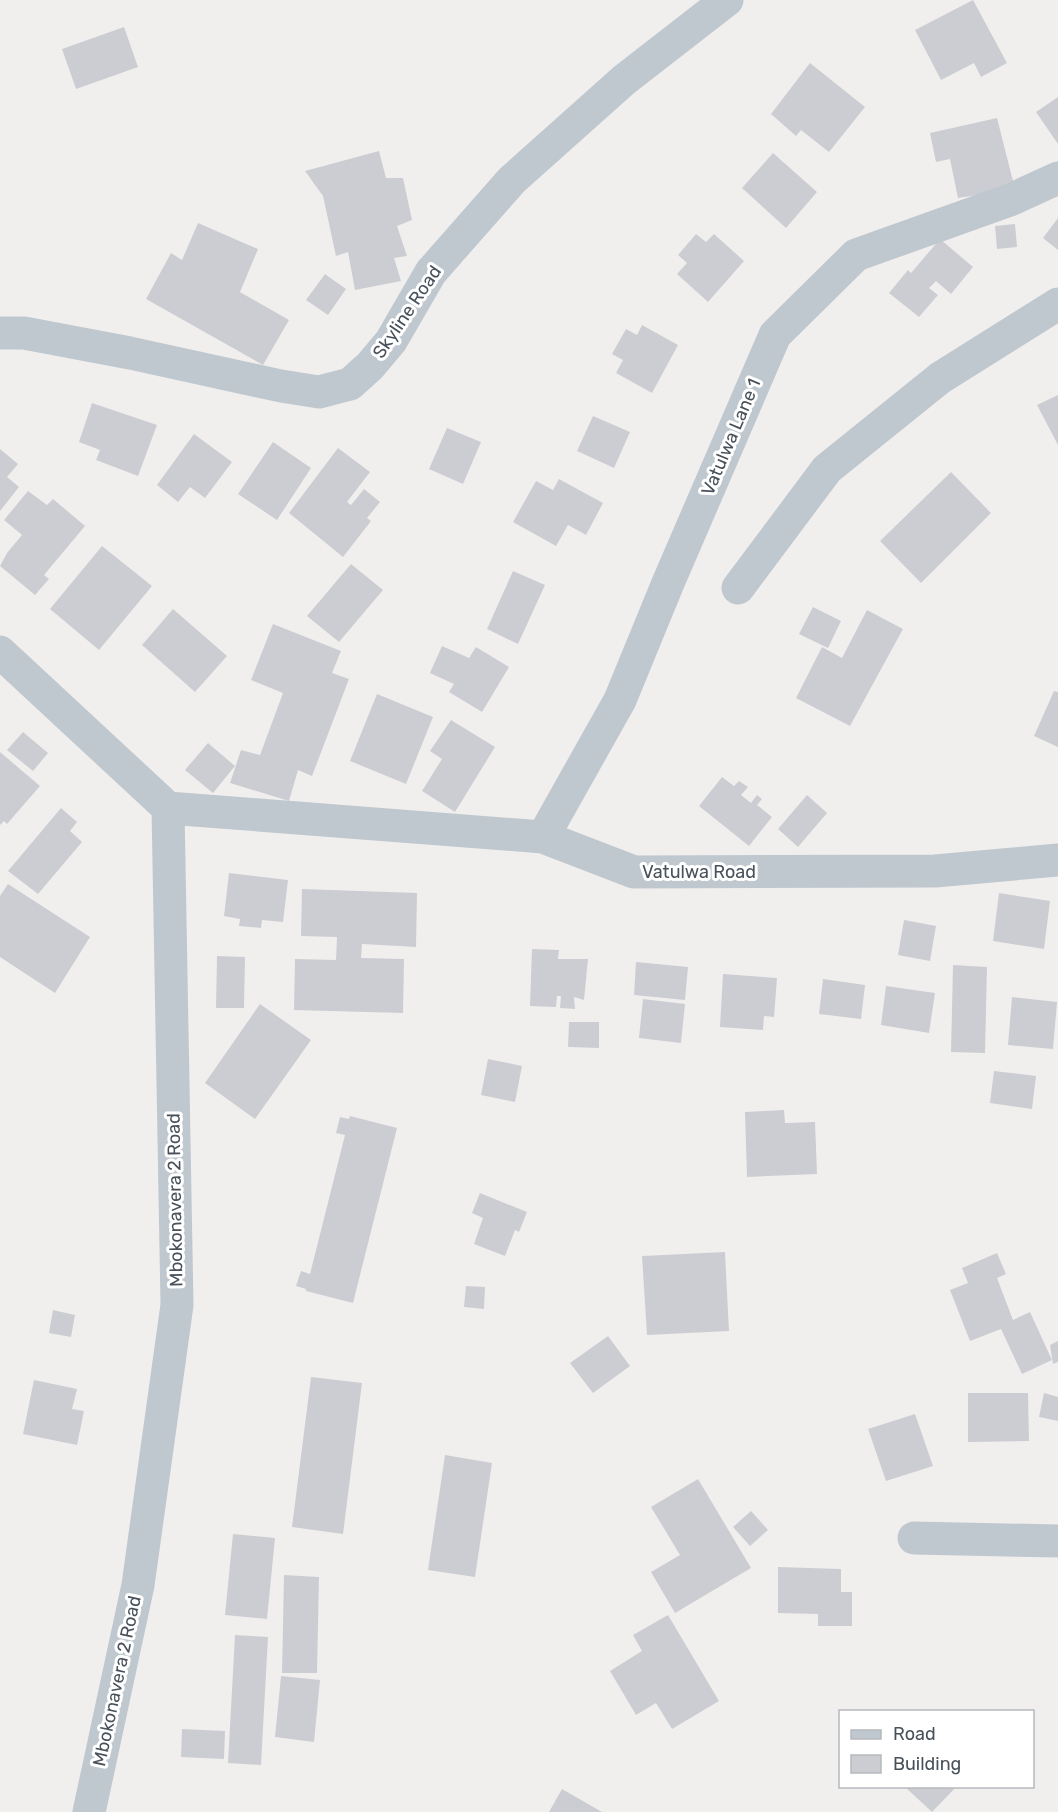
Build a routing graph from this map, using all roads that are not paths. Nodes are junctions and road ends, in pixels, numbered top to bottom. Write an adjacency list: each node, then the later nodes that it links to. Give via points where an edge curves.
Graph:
1 (727, 0): 4 (street, Skyline Road, via 624,80 512,180 431,272 391,341 350,384 319,392 34,335)
2 (1058, 178): 8 (street, Vatulwa Lane 1, via 1010,200 856,255 775,335 620,700)
3 (1058, 304): 5 (street, via 940,378 827,470)
4 (0, 333)
5 (738, 588)
6 (0, 652): 7 (street)
7 (168, 808): 8 (street, Vatulwa Road); 12 (street, Mbokonavera 2 Road, via 177,1305 138,1585)
8 (543, 837): 9 (street, Vatulwa Road, via 634,872 935,871)
9 (1058, 860)
10 (914, 1538): 11 (street)
11 (1058, 1541)
12 (89, 1812)

